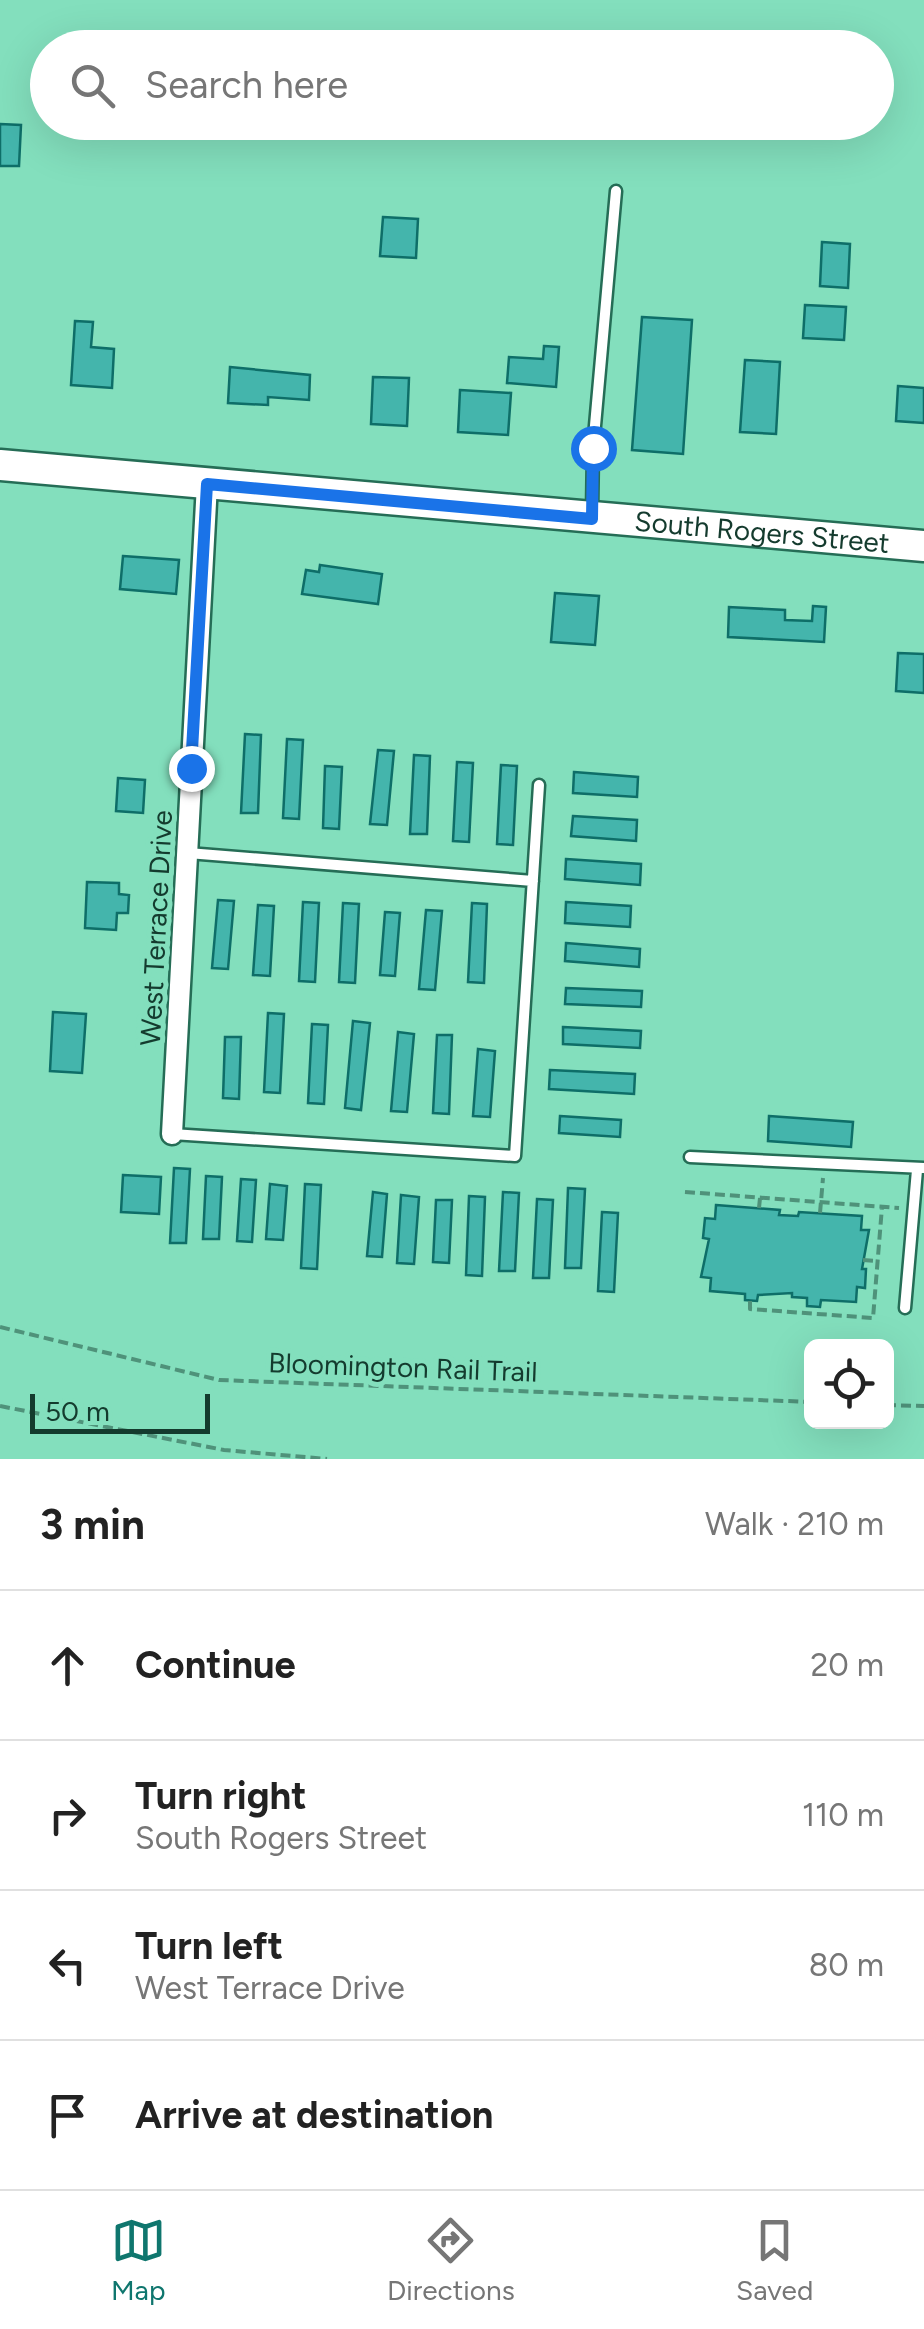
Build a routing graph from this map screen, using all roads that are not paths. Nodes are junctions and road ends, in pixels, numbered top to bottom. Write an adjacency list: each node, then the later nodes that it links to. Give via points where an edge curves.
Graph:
1 (616, 192): 4 (lane)
2 (0, 465): 3 (street, South Rogers Street)
3 (207, 484): 4 (street, South Rogers Street); 7 (street, West Terrace Drive)
4 (592, 519): 5 (street, South Rogers Street)
5 (924, 546)
6 (539, 785): 8 (lane)
7 (188, 853): 8 (lane); 9 (street, West Terrace Drive)
8 (533, 881): 9 (lane, via 516,1156)
9 (172, 1134)
10 (690, 1157): 11 (lane)
11 (921, 1169): 12 (lane)
12 (906, 1308)

